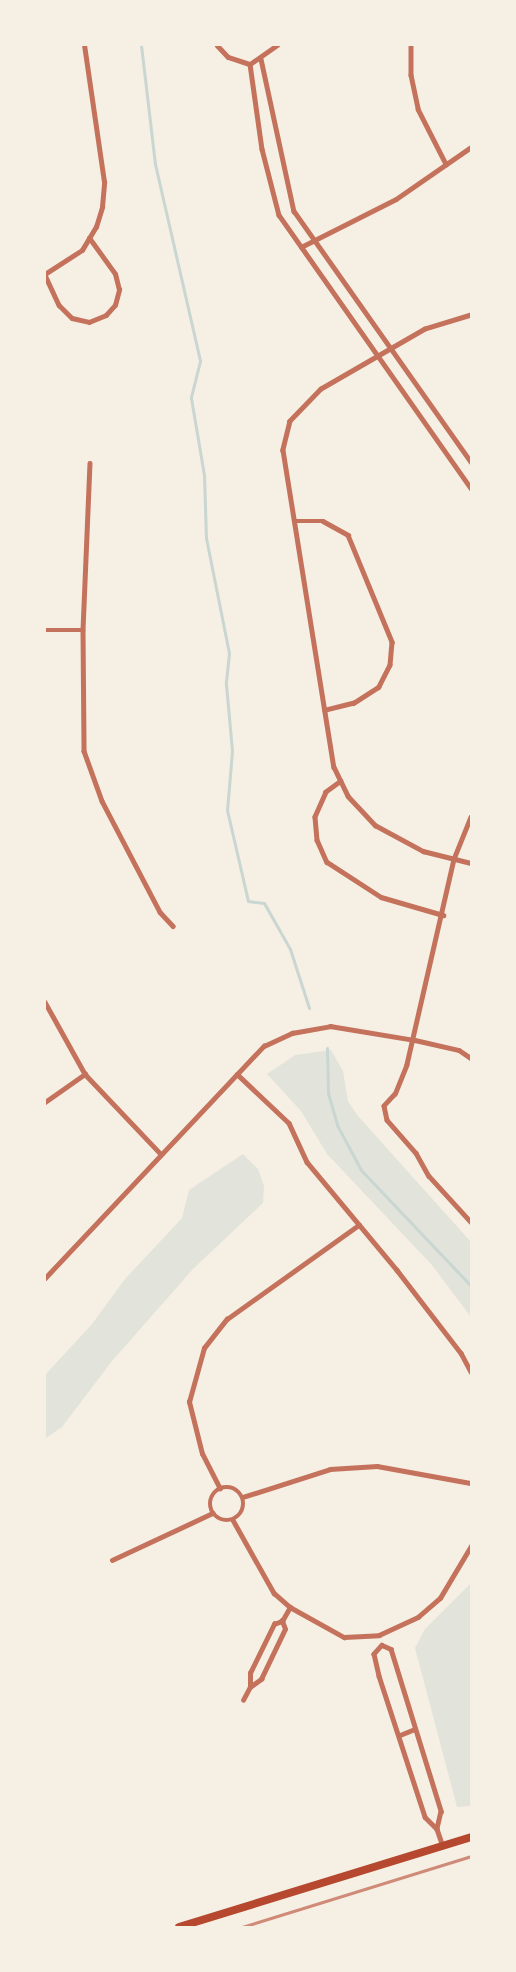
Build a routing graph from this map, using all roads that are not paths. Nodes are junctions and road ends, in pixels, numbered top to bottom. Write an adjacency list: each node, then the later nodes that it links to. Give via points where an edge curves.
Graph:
1 (84, 45): 9 (street, via 104,182 102,207)
2 (217, 45): 6 (street, via 228,57)
3 (277, 45): 5 (street)
4 (411, 45): 8 (street, via 411,75 418,109)
5 (261, 59): 6 (street); 10 (street, via 289,196 294,211)
6 (250, 64): 11 (street, via 273,196 279,215)
7 (471, 147): 8 (street)
8 (446, 164): 10 (street, via 396,199)
9 (89, 238): 12 (street, via 82,250); 12 (street, via 115,274 119,290 115,305 106,315 89,321 72,318 59,305)
10 (315, 240): 11 (street); 14 (street)
11 (301, 247): 15 (street)
12 (45, 274)
13 (471, 315): 14 (street, via 425,329)
14 (392, 349): 15 (street); 16 (street)
15 (379, 357): 18 (street); 19 (street, via 321,389 290,421 283,450)
16 (471, 462)
17 (90, 463): 21 (street)
18 (471, 488)
19 (295, 521): 22 (street); 22 (street, via 323,521 348,535 392,642 390,665 379,687 354,703)
20 (45, 630): 21 (street)
21 (83, 630): 28 (street, via 82,726 87,760 118,832 160,912)
22 (325, 710): 23 (street, via 334,767)
23 (341, 781): 25 (street, via 360,811 375,825 423,851); 27 (street, via 326,792 315,817 317,840 327,862 381,897)
24 (471, 817): 25 (street)
25 (453, 859): 26 (street); 27 (street)
26 (471, 862)
27 (443, 915): 30 (street)
28 (173, 926)
29 (45, 1002): 32 (street)
30 (415, 1040): 31 (street, via 459,1050); 33 (street, via 330,1026 302,1031 264,1046); 36 (street, via 403,1080 384,1106 387,1120 416,1153 429,1176)
31 (471, 1058)
32 (85, 1074): 34 (street); 35 (street)
33 (237, 1074): 35 (street); 37 (street, via 289,1123 306,1162)
34 (45, 1102)
35 (160, 1153): 38 (street)
36 (471, 1222)
37 (359, 1225): 39 (street, via 461,1353); 41 (street, via 227,1319 204,1348 189,1402 202,1454)
38 (45, 1278)
39 (471, 1372)
40 (471, 1483): 42 (street, via 377,1466 330,1469)
41 (220, 1489): 42 (street, via 236,1489); 43 (street, via 210,1502)
42 (243, 1497): 44 (street, via 242,1513)
43 (213, 1513): 44 (street, via 222,1520); 46 (street)
44 (233, 1520): 47 (street, via 274,1593)
45 (471, 1546): 49 (street, via 440,1598 418,1617)
46 (112, 1560)
47 (290, 1607): 48 (street); 49 (street, via 344,1637)
48 (282, 1621): 51 (street, via 274,1624 250,1673); 51 (street, via 285,1629 261,1679)
49 (379, 1635): 50 (street)
50 (382, 1645): 53 (street, via 391,1649); 54 (street, via 374,1654)
51 (250, 1686): 52 (street)
52 (243, 1700)
53 (415, 1729): 54 (street); 55 (street, via 441,1811)
54 (400, 1735): 55 (street, via 425,1817)
55 (437, 1829): 57 (street)
56 (471, 1837): 57 (main road)
57 (443, 1846): 58 (main road)
58 (179, 1927)

